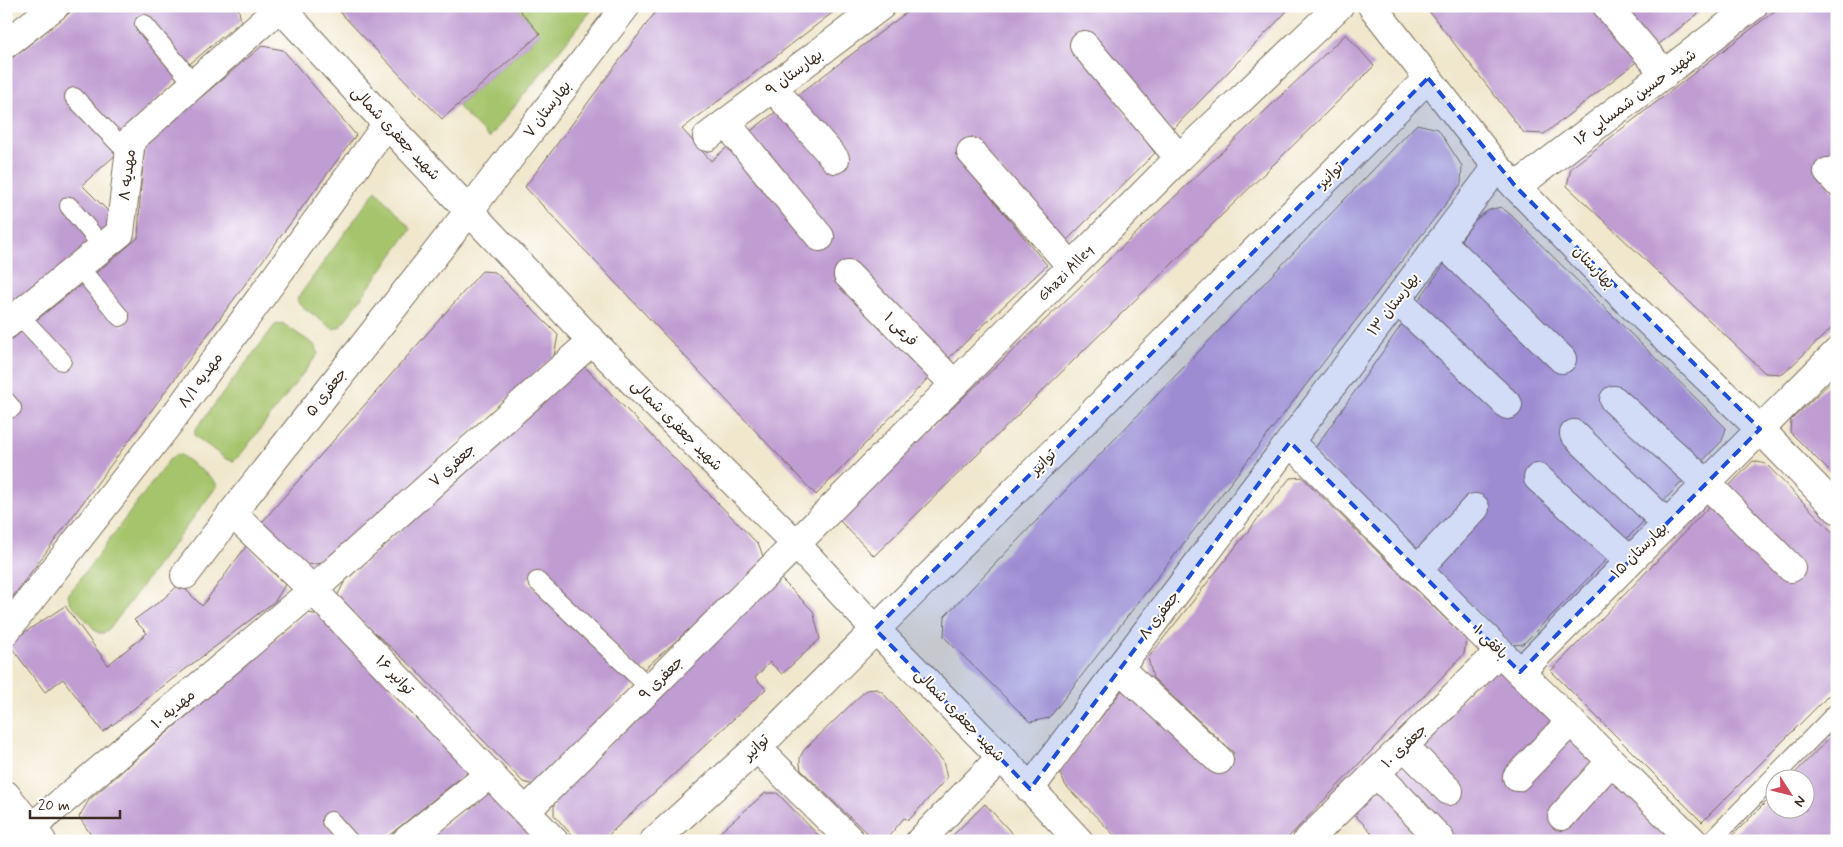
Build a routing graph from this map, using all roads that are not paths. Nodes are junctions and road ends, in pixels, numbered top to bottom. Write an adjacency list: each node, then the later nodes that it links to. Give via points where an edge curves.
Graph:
1 (55, 6): 10 (street)
2 (626, 6): 25 (street, بهارستان ۷)
3 (881, 6): 15 (street, بهارستان ۹)
4 (1339, 6): 20 (street, Ghazi Alley)
5 (1372, 6): 13 (street, بهارستان)
6 (1607, 6): 12 (street)
7 (1753, 6): 12 (street, شهید حسین شمسایی ۱۶)
8 (279, 7): 14 (street, مهدیه ۸); 17 (street, شهید جعفری شمالی)
9 (144, 24): 14 (lane)
10 (6, 44)
11 (1084, 45): 20 (street)
12 (1664, 74): 23 (street, شهید حسین شمسایی ۱۶)
13 (1428, 78): 22 (street, بهارستان); 58 (street, توانیر)
14 (194, 84): 19 (street, مهدیه ۸, via 131,140)
15 (773, 88): 21 (street); 26 (street, بهارستان ۹, via 716,130)
16 (74, 97): 19 (lane)
17 (387, 124): 25 (street, شهید جعفری شمالی); 59 (street, مهدیه ۸/۱, via 170,422)
18 (971, 152): 30 (street)
19 (129, 154): 28 (street, مهدیه ۸, via 120,233)
20 (1178, 158): 30 (street, Ghazi Alley)
21 (835, 159)
22 (1497, 167): 23 (street, بهارستان); 27 (street, بهارستان ۱۳)
23 (1516, 187): 42 (street, بهارستان, via 1626,300)
24 (69, 206): 28 (lane)
25 (469, 211): 35 (street, شهید جعفری شمالی); 49 (street, جعفری ۵)
26 (820, 237)
27 (1441, 241): 32 (street, بهارستان ۱۳); 37 (street)
28 (103, 247): 29 (street, مهدیه ۸)
29 (79, 266): 33 (lane); 34 (street, مهدیه ۸)
30 (1071, 266): 39 (street, Ghazi Alley)
31 (848, 275): 39 (street, فرعی ۱)
32 (1397, 300): 41 (street); 44 (street, بهارستان ۱۳)
33 (120, 317)
34 (13, 320): 38 (lane)
35 (592, 340): 51 (street, شهید جعفری شمالی); 57 (street, جعفری ۷)
36 (1837, 352): 42 (street, بهارستان ۱۵)
37 (1562, 359)
38 (62, 361)
39 (954, 384): 51 (street, Ghazi Alley)
40 (1614, 400): 46 (street)
41 (1508, 405)
42 (1760, 429): 46 (street, بهارستان ۱۵); 48 (street, بهارستان)
43 (1574, 434): 50 (street)
44 (1290, 442): 54 (street, بافقی ۱); 61 (street, جعفری ۸)
45 (1538, 478): 52 (street)
46 (1706, 483): 50 (street, بهارستان ۱۵); 53 (street)
47 (1475, 508): 54 (street)
48 (1837, 509)
49 (232, 513): 55 (street, جعفری ۵); 57 (street, توانیر ۱۶)
50 (1666, 523): 52 (street, بهارستان ۱۵)
51 (796, 544): 58 (street, شهید جعفری شمالی); 63 (street, جعفری ۹)
52 (1629, 560): 62 (street, بهارستان ۱۵)
53 (1791, 568)
54 (1418, 569): 60 (street, بافقی ۱)
55 (185, 575)
56 (537, 581): 63 (lane)
57 (313, 590): 72 (street, توانیر ۱۶); 80 (street, مهدیه ۱۰)
58 (875, 629): 67 (street, توانیر); 68 (street, شهید جعفری شمالی)
59 (6, 631)
60 (1500, 651): 62 (street, بافقی ۱); 66 (street, جعفری ۱۰)
61 (1119, 668): 69 (street); 74 (street, جعفری ۸)
62 (1520, 672): 65 (street, بافقی ۱)
63 (650, 688): 77 (street, جعفری ۹)
64 (1837, 712): 91 (lane)
65 (1571, 722): 70 (street, بافقی ۱); 73 (street)
66 (1404, 746): 71 (street, جعفری ۱۰); 75 (street)
67 (756, 748): 85 (street, توانیر); 86 (street)
68 (1001, 757): 74 (street, شهید جعفری شمالی); 87 (street)
69 (1219, 760)
70 (1611, 761): 78 (street); 90 (street, بافقی ۱)
71 (1376, 773): 81 (street); 89 (street, جعفری ۱۰)
72 (490, 774): 77 (street, توانیر ۱۶); 83 (street)
73 (1517, 777)
74 (1030, 789): 88 (street, شهید جعفری شمالی)
75 (1448, 791)
76 (6, 795): 80 (street)
77 (526, 811): 84 (street, توانیر ۱۶)
78 (1562, 816)
79 (331, 821): 82 (lane)
80 (29, 836)
81 (1440, 839)
82 (349, 841)
83 (406, 841)
84 (554, 841)
85 (654, 841)
86 (851, 841)
87 (920, 841)
88 (1079, 841)
89 (1307, 841)
90 (1692, 841)
91 (1711, 841)

